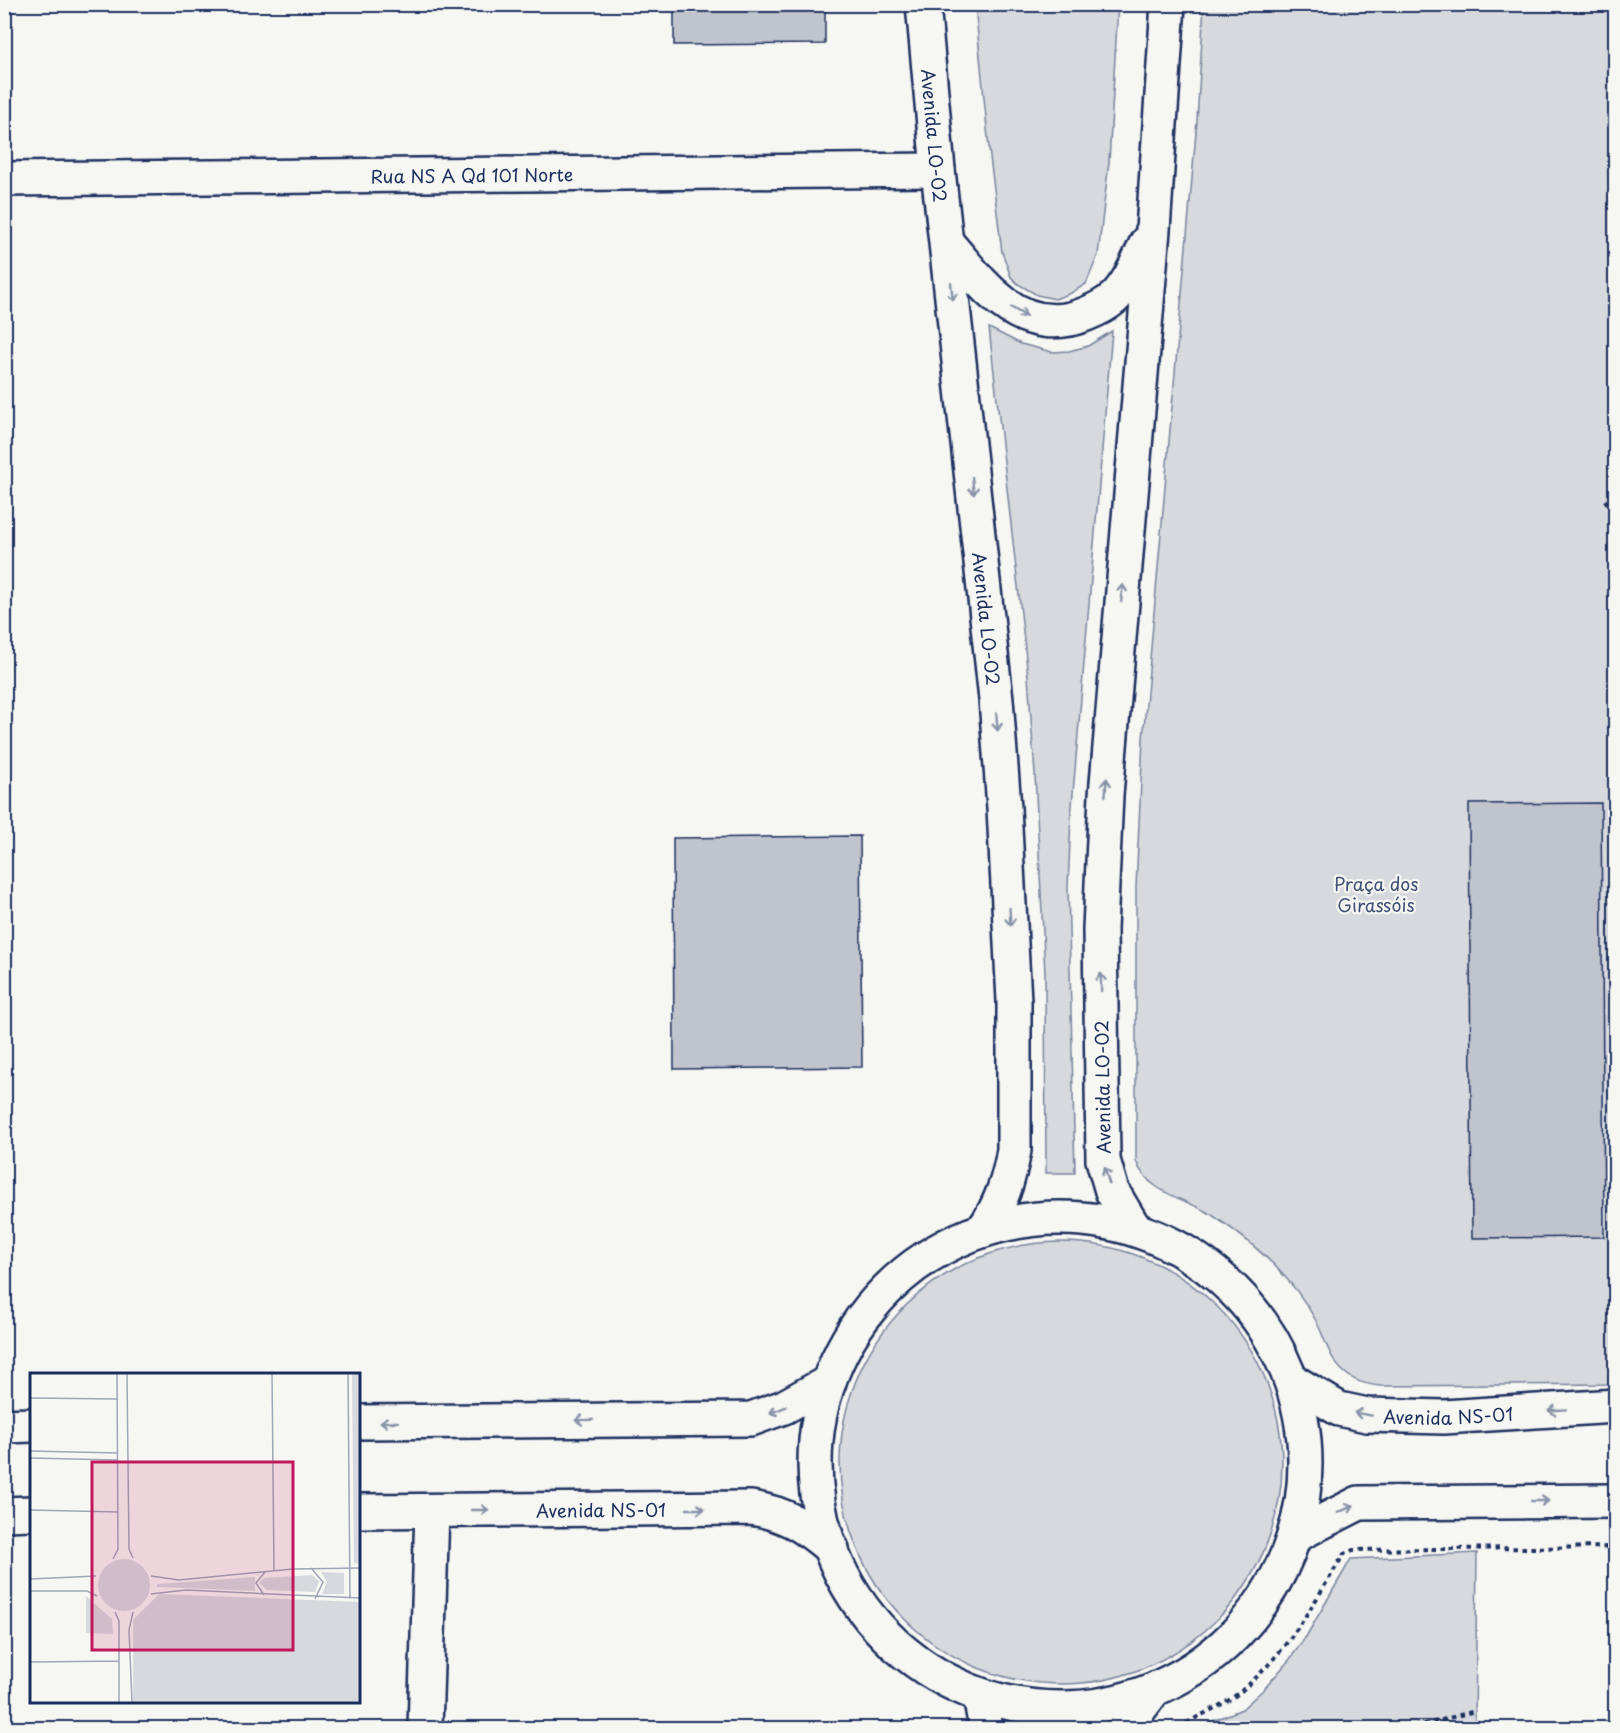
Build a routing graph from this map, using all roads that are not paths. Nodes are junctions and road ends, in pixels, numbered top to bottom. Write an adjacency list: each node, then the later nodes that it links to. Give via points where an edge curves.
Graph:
1 (922, 4): 3 (main road, Avenida LO-02)
2 (1168, 4): 5 (main road, Avenida LO-02)
3 (938, 170): 4 (main road, Rua NS A Qd 101 Norte); 6 (main road, Avenida LO-02)
4 (4, 179)
5 (1153, 230): 6 (main road, one-way to 5, via 1003,303 1028,318 1058,321 1090,312 1115,297); 7 (main road, Avenida LO-02, one-way to 5, via 1112,1191 1102,1154 1100,928 1108,752)
6 (946, 243): 8 (main road, Avenida LO-02, one-way to 8, via 996,699 1014,984 1014,1150 1003,1197)
7 (1134, 1228): 8 (main road, Avenida NS-01, via 1087,1218 1047,1217); 9 (main road, Avenida NS-01, via 1179,1247 1234,1289 1270,1336)
8 (984, 1229): 10 (main road, Avenida NS-01, via 954,1241 920,1262 883,1293 854,1331)
9 (1291, 1380): 11 (main road, Avenida NS-01, one-way to 9, via 1444,1417 1367,1415 1333,1406); 20 (main road, Avenida NS-01, via 1305,1448 1303,1497)
10 (829, 1382): 12 (main road, one-way to 12, via 784,1407 751,1419); 21 (main road, Avenida NS-01, via 817,1438 816,1470 820,1511)
11 (1616, 1406)
12 (360, 1422)
13 (30, 1425): 14 (main road)
14 (4, 1426)
15 (1616, 1501): 20 (main road, one-way to 15, via 1359,1503)
16 (360, 1511): 17 (main road, Avenida NS-01)
17 (432, 1511): 21 (main road, Avenida NS-01, one-way to 21, via 751,1508 782,1515 802,1525); 24 (main road)
18 (30, 1513): 19 (main road)
19 (4, 1514)
20 (1294, 1536): 22 (main road, Avenida NS-01, via 1275,1581 1247,1622 1204,1662)
21 (832, 1549): 23 (main road, Avenida NS-01, via 852,1593 893,1643 932,1672)
22 (1153, 1691): 23 (main road, Avenida NS-01, via 1116,1703 1067,1709 1018,1706); 26 (main road)
23 (980, 1696): 25 (main road)
24 (425, 1728)
25 (986, 1728)
26 (1125, 1728)

